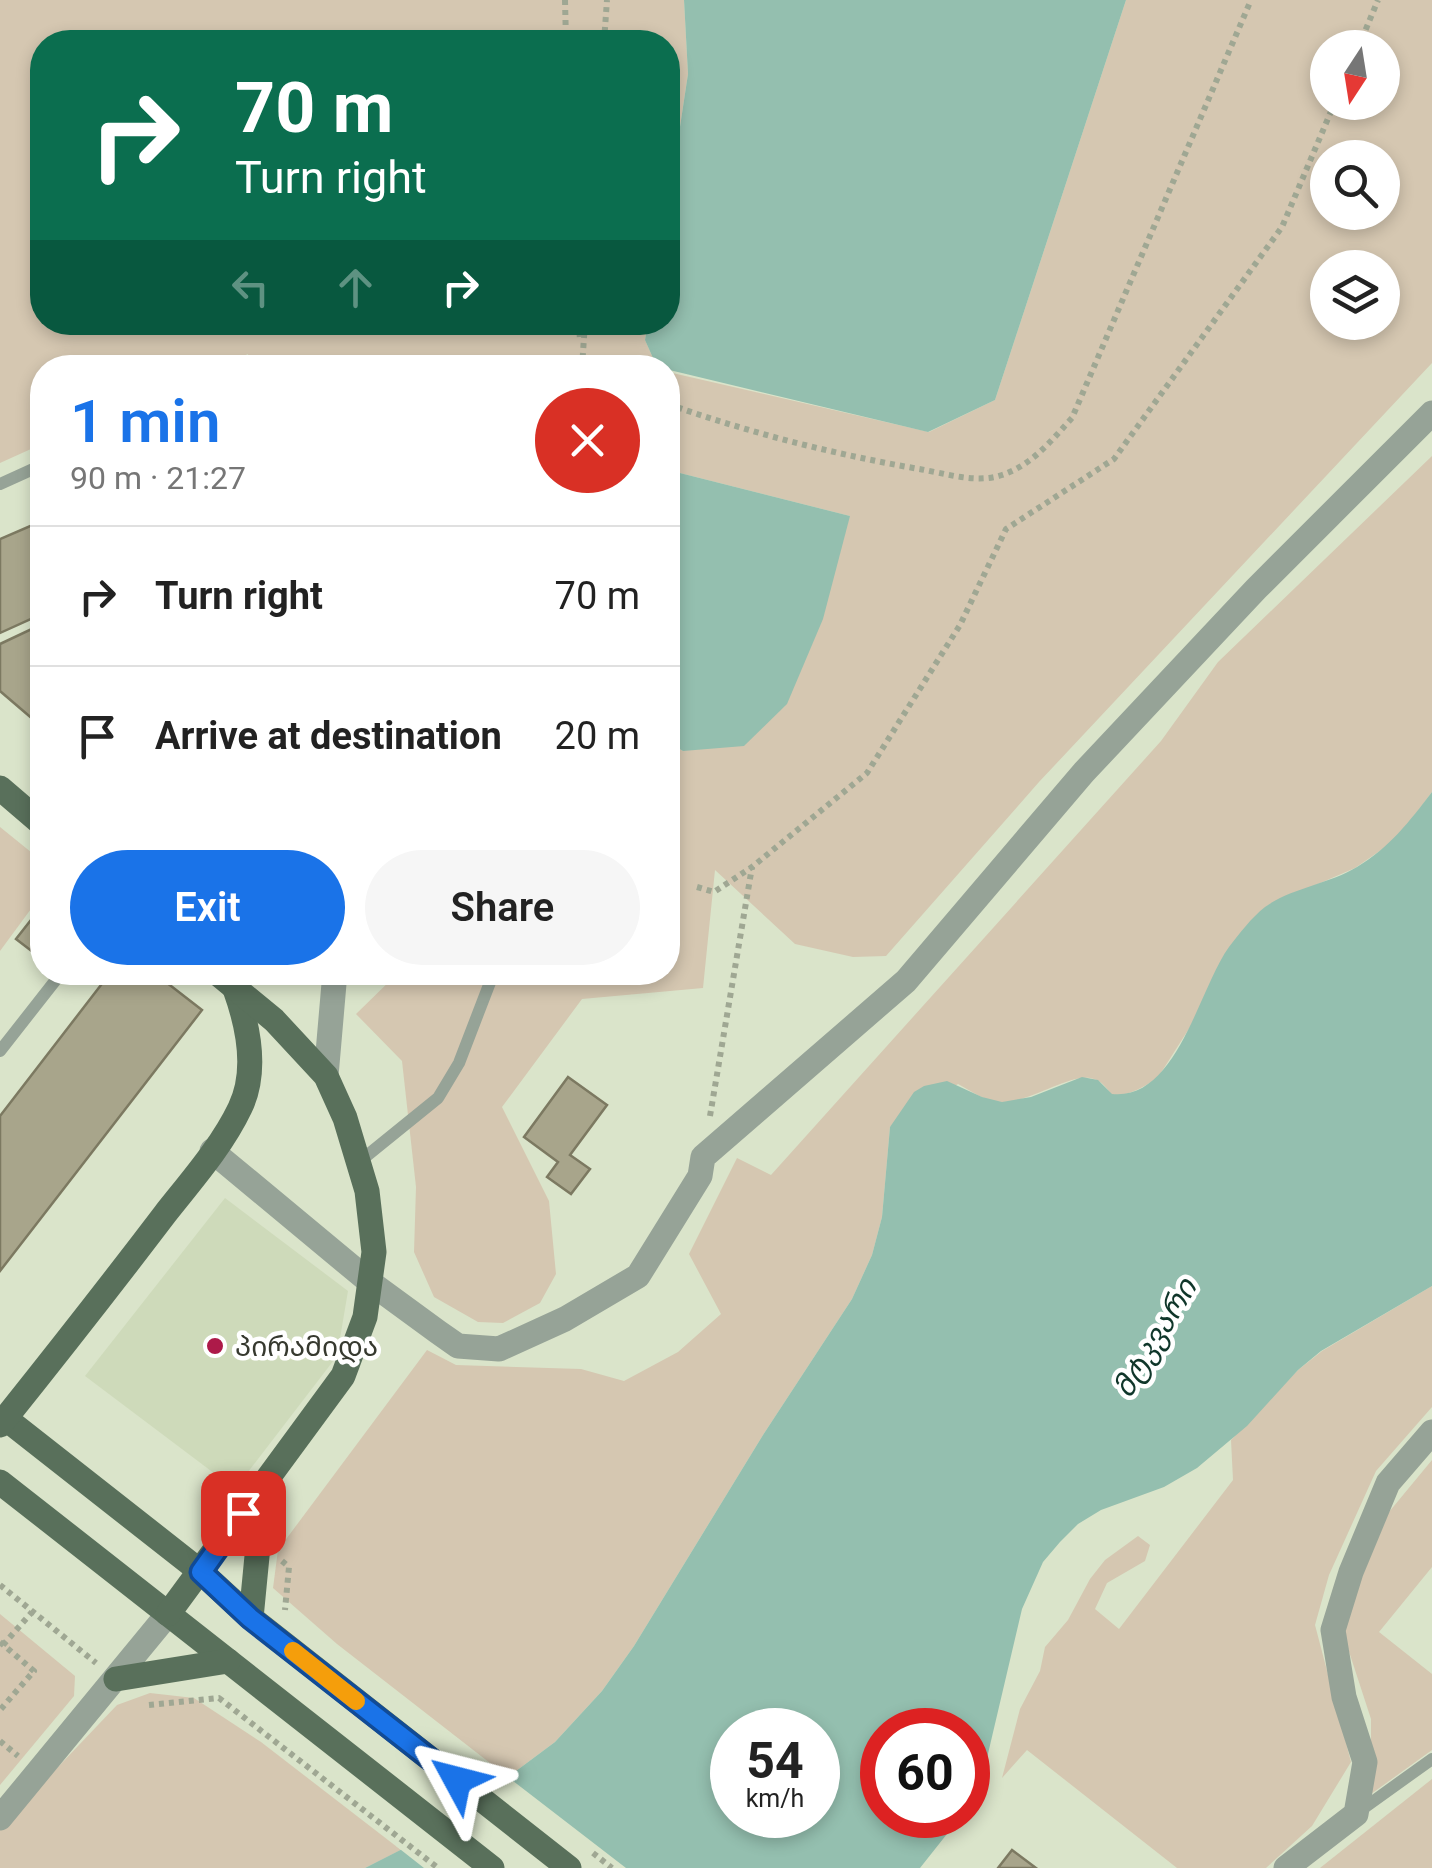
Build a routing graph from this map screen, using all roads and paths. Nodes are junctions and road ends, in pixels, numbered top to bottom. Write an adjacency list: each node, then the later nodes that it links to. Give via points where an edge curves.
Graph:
1 (564, 0): 5 (path)
2 (607, 0): 6 (path)
3 (1251, 0): 9 (path, via 1072,418 1034,458 1000,476 973,478 846,456)
4 (1378, 0): 7 (path)
5 (565, 30)
6 (605, 30)
7 (1366, 30)
8 (1327, 120): 15 (path, via 1282,227 1114,459 1006,529 960,625 867,773)
9 (680, 408)
10 (1432, 413): 25 (street, via 1097,758 906,981)
11 (30, 470): 12 (lane)
12 (0, 484)
13 (0, 788): 14 (main road)
14 (30, 814)
15 (752, 867): 16 (path, via 714,892); 25 (path)
16 (697, 888)
17 (52, 985): 22 (lane)
18 (228, 985): 24 (main road, via 246,1020 248,1079 241,1106)
19 (231, 985): 23 (main road)
20 (334, 985): 23 (street)
21 (489, 985): 26 (lane, via 438,1098)
22 (0, 1051)
23 (326, 1076): 26 (main road)
24 (212, 1151): 27 (street); 28 (main road)
25 (703, 1157): 27 (street, via 700,1176 638,1276 499,1349 458,1346)
26 (359, 1162): 27 (main road, via 372,1222)
27 (371, 1283): 31 (main road, via 343,1376)
28 (3, 1421): 33 (main road)
29 (1432, 1432): 44 (street, via 1388,1482 1333,1630 1344,1697 1365,1762)
30 (0, 1482): 36 (main road)
31 (264, 1484): 32 (main road); 33 (main road)
32 (259, 1537): 37 (main road); 38 (path, via 289,1568 285,1611)
33 (201, 1572): 36 (main road); 37 (main road)
34 (0, 1585): 35 (path)
35 (32, 1611): 39 (path); 41 (path)
36 (168, 1614): 40 (main road); 41 (street)
37 (250, 1618): 48 (main road)
38 (297, 1620)
39 (2, 1644): 42 (path, via 34,1672)
40 (228, 1661): 41 (main road); 47 (main road)
41 (116, 1679): 45 (street); 46 (path, via 150,1706 219,1698)
42 (0, 1710)
43 (1432, 1759): 44 (lane)
44 (1356, 1814): 49 (street)
45 (0, 1818)
46 (438, 1868)
47 (492, 1868)
48 (569, 1868)
49 (1286, 1868)

